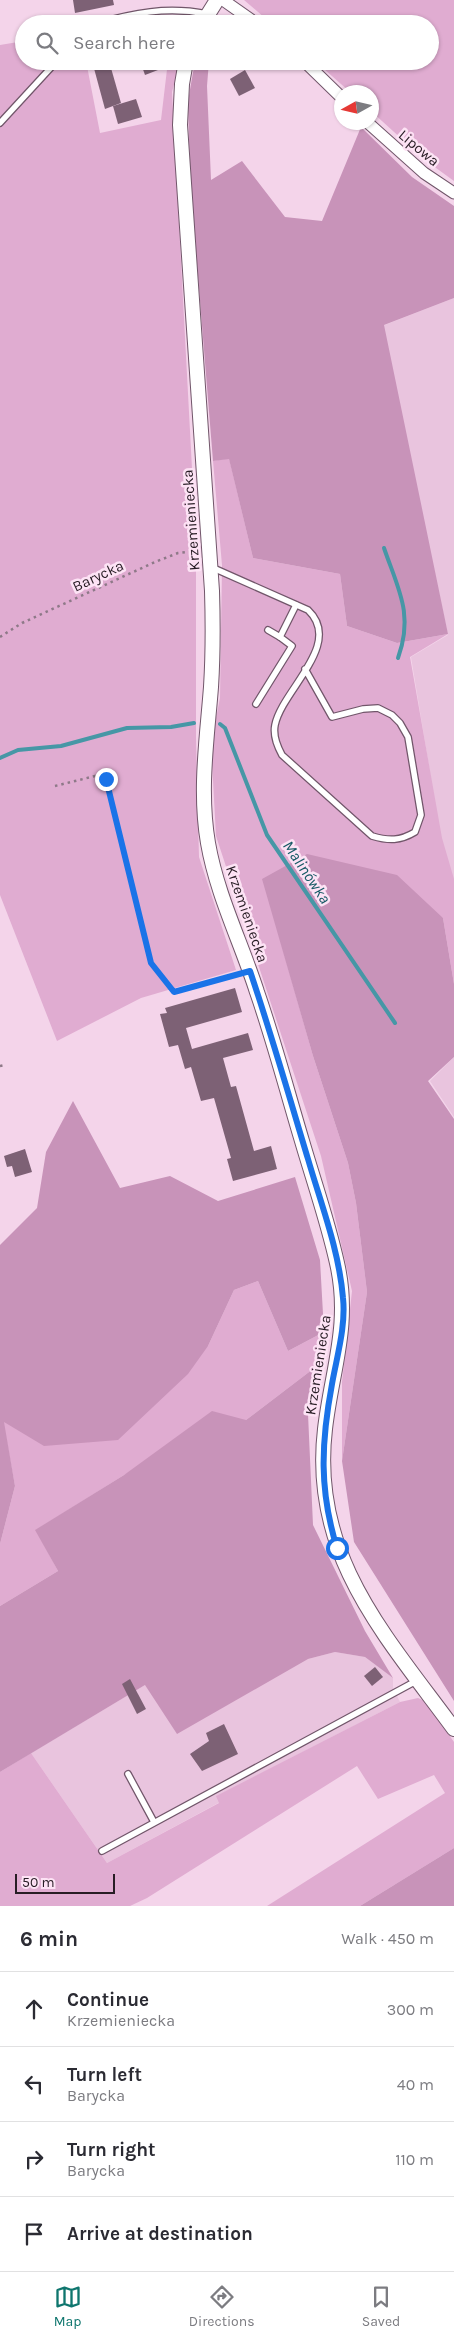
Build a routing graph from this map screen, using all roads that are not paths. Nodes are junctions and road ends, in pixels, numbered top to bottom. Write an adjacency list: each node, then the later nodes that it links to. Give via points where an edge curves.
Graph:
1 (216, 0): 5 (street)
2 (223, 0): 6 (street)
3 (126, 15): 4 (lane, via 187,10)
4 (196, 15)
5 (207, 15)
6 (245, 15)
7 (49, 70): 11 (lane)
8 (184, 70): 14 (street, Krzemieniecka, via 180,124)
9 (313, 70): 10 (street)
10 (334, 90)
11 (0, 123)
12 (376, 130): 13 (street, Lipowa, via 424,173)
13 (454, 193)
14 (211, 567): 15 (lane); 20 (street, Krzemieniecka, via 213,632 204,766 210,853 250,971 328,1228 342,1287 343,1321 323,1456 329,1521 341,1558 358,1594)
15 (296, 605): 17 (lane); 18 (lane, via 314,616 319,630 319,646)
16 (268, 630): 17 (lane)
17 (280, 637): 19 (lane, via 292,646)
18 (306, 669): 18 (lane, via 277,718 275,736 282,755 372,836 386,840 404,839 415,832 421,815 408,737 400,723 392,714 378,708 332,717)
19 (256, 704)
20 (418, 1680): 21 (street, Krzemieniecka); 23 (lane)
21 (454, 1729)
22 (128, 1774): 23 (lane)
23 (154, 1822): 24 (lane)
24 (102, 1851)

